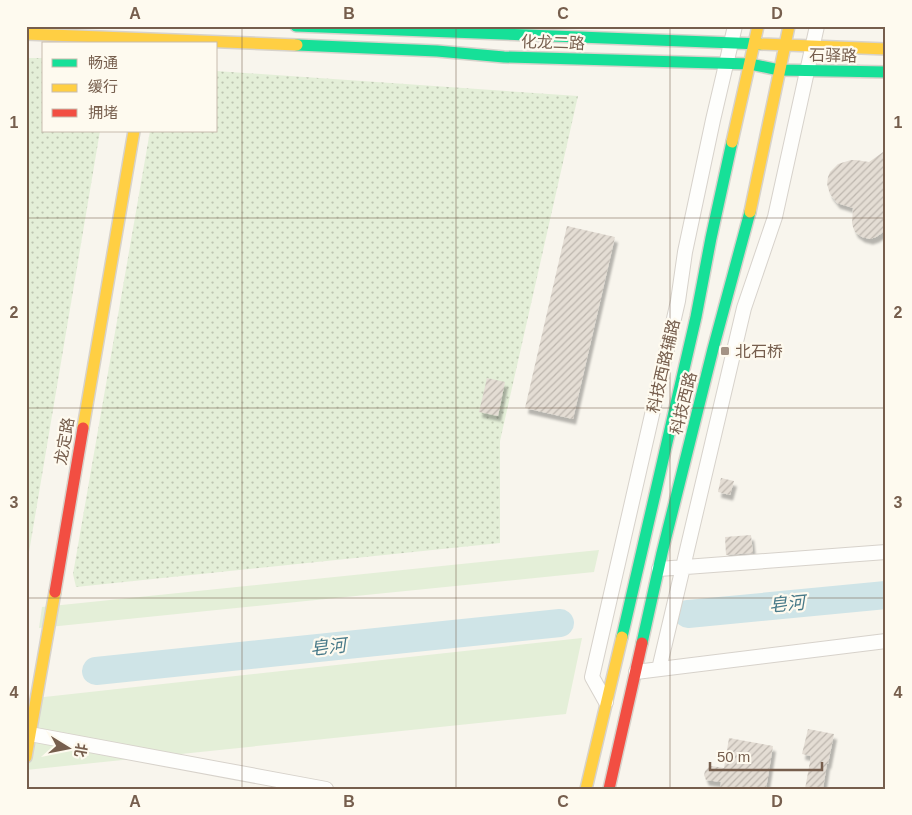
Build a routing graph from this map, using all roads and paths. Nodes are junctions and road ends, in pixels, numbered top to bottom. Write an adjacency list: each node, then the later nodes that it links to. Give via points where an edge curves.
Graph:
1 (151, 26): 8 (street)
2 (296, 26): 10 (street, 化龙二路)
3 (735, 26): 10 (street, 科技西路辅路)
4 (758, 26): 12 (street, 科技西路)
5 (789, 26): 13 (street, 科技西路)
6 (817, 26): 14 (street)
7 (26, 34): 8 (street, 化龙二路)
8 (149, 41): 9 (street, 化龙二路)
9 (181, 42)
10 (732, 42): 12 (street, 化龙二路); 16 (street, 科技西路辅路)
11 (218, 43): 16 (street, 化龙二路)
12 (755, 43): 13 (street, 石驿路); 17 (street, 科技西路)
13 (784, 45): 14 (street, 石驿路); 18 (street, 科技西路)
14 (813, 46): 15 (street, 石驿路); 19 (street)
15 (886, 48)
16 (727, 64): 17 (street, 化龙二路); 28 (street, 科技西路辅路, via 685,252 678,301 592,677)
17 (750, 64): 18 (street, 化龙二路); 28 (street, 科技西路, via 696,317)
18 (779, 70): 19 (street, 石驿路); 24 (street, 科技西路, via 749,216)
19 (807, 71): 20 (street, 石驿路); 23 (street, via 775,216 744,308)
20 (886, 72)
21 (134, 132): 29 (street, 龙定路)
22 (886, 552): 23 (street)
23 (683, 568): 24 (street); 26 (street)
24 (659, 569): 27 (street, 科技西路)
25 (886, 641): 26 (street)
26 (658, 669): 27 (street)
27 (636, 672): 33 (street, 科技西路)
28 (606, 702): 32 (street, 科技西路)
29 (30, 734): 30 (street, 龙定路); 31 (street)
30 (26, 757)
31 (326, 789)
32 (586, 789)
33 (609, 789)

